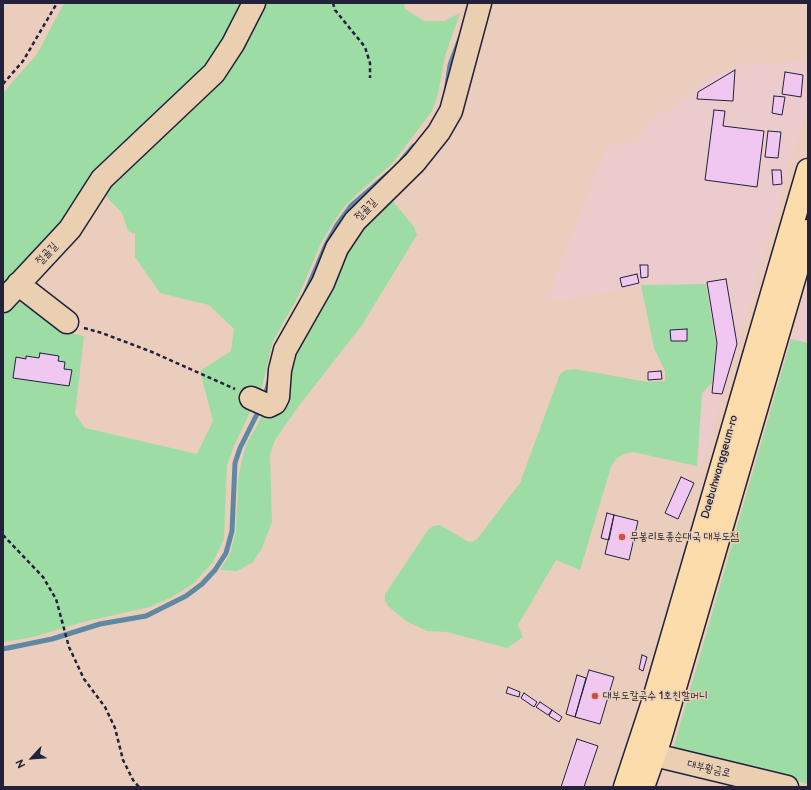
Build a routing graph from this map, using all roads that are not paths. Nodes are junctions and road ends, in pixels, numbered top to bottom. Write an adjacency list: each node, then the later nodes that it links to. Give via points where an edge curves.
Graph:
1 (254, 3): 5 (street, 절골길, via 234,44 214,73 102,179 70,229)
2 (480, 3): 8 (street, 절골길, via 451,111 439,132 415,162 355,221 337,248 323,283 285,350 275,403)
3 (808, 172): 9 (main road, Daebuhwanggeum-ro)
4 (808, 231): 9 (main road, Daebuhwanggeum-ro)
5 (18, 284): 6 (street, 절골길); 7 (street)
6 (3, 301)
7 (66, 322)
8 (260, 402)
9 (646, 753): 10 (main road, Daebuhwanggeum-ro); 11 (main road, Daebuhwanggeum-ro); 12 (street, 대부황금로)
10 (625, 787)
11 (644, 787)
12 (787, 787)

